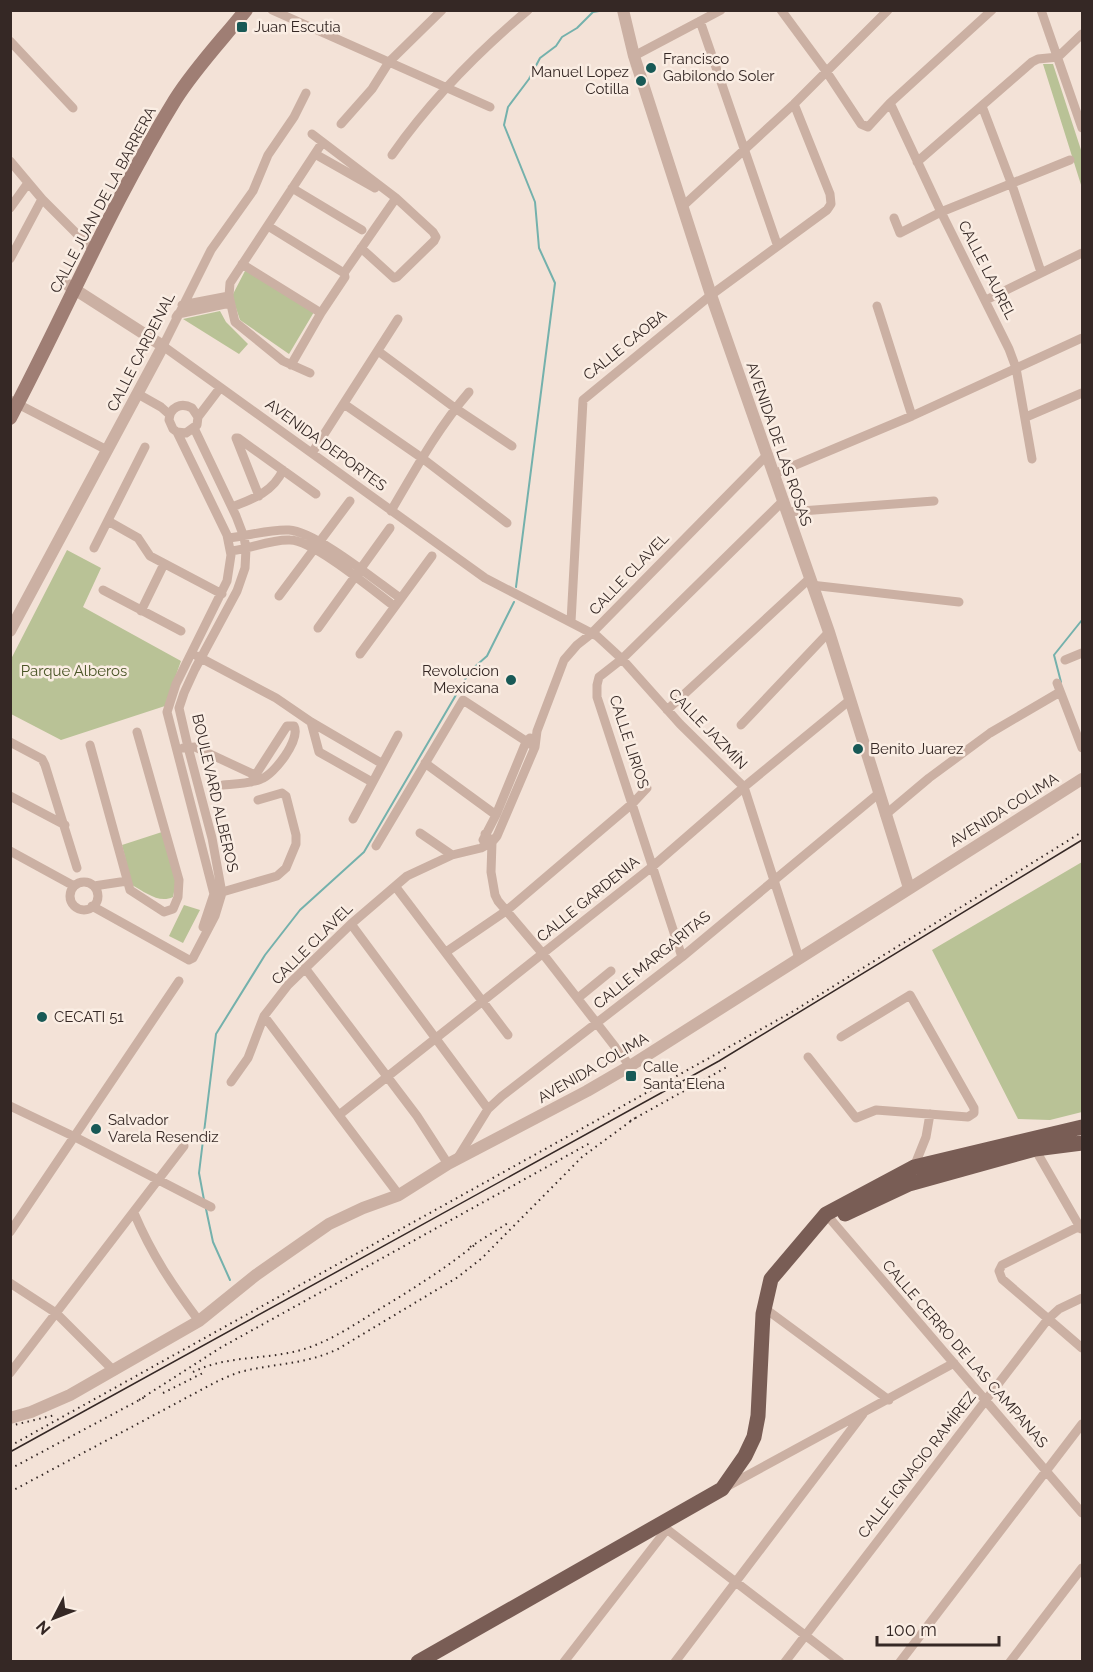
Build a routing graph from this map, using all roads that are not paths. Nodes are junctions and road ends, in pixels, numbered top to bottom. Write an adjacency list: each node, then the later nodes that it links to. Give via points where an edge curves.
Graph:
1 (237, 10): 30 (main road, CALLE JUAN DE LA BARRERA, via 172,93)
2 (246, 10): 30 (main road, CALLE JUAN DE LA BARRERA, via 190,78)
3 (272, 10): 18 (street)
4 (442, 10): 18 (street)
5 (528, 10): 20 (street)
6 (623, 10): 16 (street, AVENIDA DE LAS ROSAS)
7 (721, 10): 13 (street)
8 (794, 10): 12 (street)
9 (888, 10): 19 (street)
10 (992, 10): 22 (street)
11 (1041, 10): 17 (street)
12 (783, 14): 19 (street)
13 (700, 21): 16 (street); 32 (street)
14 (1083, 34): 17 (street)
15 (10, 41): 26 (street)
16 (634, 56): 44 (street, AVENIDA DE LAS ROSAS)
17 (1058, 57): 24 (street, via 1032,62); 28 (street)
18 (389, 62): 20 (street); 27 (street, via 372,89)
19 (826, 71): 22 (street, via 861,124 868,127); 23 (street)
20 (447, 87): 25 (street); 34 (street)
21 (306, 93): 62 (street, CALLE CARDENAL, via 268,155 253,191 211,250)
22 (890, 103): 37 (street, CALLE LAUREL)
23 (794, 104): 32 (street); 50 (street, CALLE CAOBA, via 832,200 827,210)
24 (982, 106): 37 (street); 39 (street)
25 (490, 107)
26 (73, 108)
27 (341, 124)
28 (1083, 128)
29 (312, 134): 31 (street)
30 (148, 142): 51 (main road, CALLE JUAN DE LA BARRERA); 58 (main road, CALLE JUAN DE LA BARRERA)
31 (322, 143): 33 (street); 40 (street)
32 (744, 149): 44 (street); 50 (street)
33 (315, 154): 40 (street, via 374,188); 41 (street)
34 (392, 155)
35 (1070, 160): 39 (street)
36 (10, 161): 38 (street)
37 (917, 162): 46 (street, CALLE LAUREL)
38 (28, 183): 43 (street); 45 (street)
39 (1012, 185): 46 (street); 56 (street)
40 (381, 187): 42 (street)
41 (292, 188): 48 (street); 49 (street)
42 (396, 198): 52 (street); 52 (street, via 434,232 434,241 397,277 389,275)
43 (42, 199): 51 (street); 54 (street)
44 (683, 206): 59 (street, AVENIDA DE LAS ROSAS)
45 (10, 208)
46 (941, 212): 47 (street, via 900,233); 61 (street, CALLE LAUREL)
47 (894, 218)
48 (267, 226): 55 (street); 57 (street)
49 (362, 230)
50 (777, 244): 59 (street, CALLE CAOBA)
51 (88, 245): 58 (main road, CALLE JUAN DE LA BARRERA)
52 (361, 248): 57 (street)
53 (1083, 253): 56 (street)
54 (10, 259)
55 (242, 264): 60 (street, via 230,283); 64 (street)
56 (1041, 272): 61 (street)
57 (344, 273): 64 (street)
58 (71, 287): 68 (street, AVENIDA DEPORTES); 77 (main road, CALLE JUAN DE LA BARRERA)
59 (711, 295): 91 (street, AVENIDA DE LAS ROSAS); 122 (street, CALLE CAOBA, via 583,400)
60 (230, 300): 62 (street); 65 (street); 70 (street, via 235,322)
61 (986, 300): 71 (street, CALLE LAUREL)
62 (182, 305): 65 (street, CALLE CARDENAL)
63 (877, 306): 81 (street)
64 (321, 313): 70 (street)
65 (176, 316): 68 (street, CALLE CARDENAL)
66 (398, 319): 69 (street)
67 (1083, 338): 71 (street)
68 (163, 346): 73 (street, AVENIDA DEPORTES); 76 (street, CALLE CARDENAL)
69 (378, 351): 78 (street); 79 (street)
70 (291, 365): 72 (street)
71 (1016, 368): 81 (street); 83 (street, CALLE LAUREL)
72 (310, 373)
73 (220, 388): 82 (street); 90 (street, AVENIDA DEPORTES)
74 (469, 392): 79 (street)
75 (1083, 393): 83 (street)
76 (138, 394): 80 (street); 89 (street, CALLE CARDENAL)
77 (13, 401): 84 (main road, CALLE JUAN DE LA BARRERA); 89 (street)
78 (344, 404): 90 (street); 92 (street)
79 (455, 408): 87 (street); 92 (street)
80 (170, 415): 82 (street, via 176,406 187,405); 86 (street)
81 (912, 416): 95 (street)
82 (198, 417): 85 (street)
83 (1026, 417): 93 (street, CALLE LAUREL)
84 (10, 418)
85 (194, 429): 86 (street); 101 (street, BOULEVARD ALBEROS)
86 (177, 432): 107 (street, BOULEVARD ALBEROS)
87 (512, 446)
88 (145, 447): 103 (street)
89 (107, 450): 124 (street, CALLE CARDENAL)
90 (312, 453): 102 (street, AVENIDA DEPORTES)
91 (768, 454): 95 (street, AVENIDA DE LAS ROSAS); 127 (street, CALLE CLAVEL)
92 (422, 458): 102 (street); 104 (street)
93 (1032, 459)
94 (283, 470): 96 (street); 97 (street, via 271,488); 97 (street, via 236,438)
95 (774, 474): 100 (street, AVENIDA DE LAS ROSAS)
96 (316, 494)
97 (258, 496): 101 (street)
98 (350, 501): 108 (street)
99 (934, 501): 100 (street)
100 (786, 506): 115 (street, AVENIDA DE LAS ROSAS); 132 (street, CALLE LIRIOS)
101 (232, 507): 106 (street, BOULEVARD ALBEROS)
102 (392, 511): 122 (street, AVENIDA DEPORTES, via 485,578)
103 (108, 521): 109 (street); 113 (street, via 138,538 146,552)
104 (507, 523)
105 (390, 528): 114 (street)
106 (244, 537): 107 (street); 108 (street, via 288,530 303,532); 110 (street, BOULEVARD ALBEROS)
107 (228, 538): 111 (street, BOULEVARD ALBEROS)
108 (316, 545): 110 (street, via 290,539); 114 (street); 118 (street)
109 (94, 548)
110 (246, 549): 111 (street); 131 (street, BOULEVARD ALBEROS, via 245,568 237,591)
111 (231, 551): 117 (street, BOULEVARD ALBEROS)
112 (432, 556): 119 (street)
113 (164, 564): 117 (street); 121 (street)
114 (357, 573): 119 (street); 123 (street)
115 (810, 582): 120 (street); 126 (street, AVENIDA DE LAS ROSAS); 135 (street)
116 (103, 590): 121 (street)
117 (222, 594): 129 (street, BOULEVARD ALBEROS)
118 (279, 596)
119 (397, 602): 130 (street)
120 (958, 602)
121 (141, 610): 125 (street)
122 (571, 622): 127 (street, CALLE JAZMÍN)
123 (318, 628)
124 (10, 631)
125 (181, 631)
126 (829, 632): 134 (street, AVENIDA DE LAS ROSAS); 137 (street)
127 (591, 634): 132 (street, CALLE JAZMÍN); 142 (street, CALLE CLAVEL, via 564,660)
128 (1083, 653): 133 (street)
129 (192, 654): 131 (street); 145 (street, BOULEVARD ALBEROS, via 167,712)
130 (360, 654)
131 (201, 659): 136 (street, via 276,698); 143 (street, BOULEVARD ALBEROS, via 179,708)
132 (622, 659): 135 (street, CALLE JAZMÍN); 157 (street, CALLE LIRIOS, via 599,677 597,692)
133 (1065, 660)
134 (850, 700): 152 (street, CALLE GARDENIA); 154 (street, AVENIDA DE LAS ROSAS)
135 (667, 710): 152 (street, CALLE JAZMÍN)
136 (311, 722): 146 (street); 150 (street, via 319,752)
137 (741, 725)
138 (137, 732): 171 (street, via 179,880 173,909 164,912 130,890)
139 (398, 735): 146 (street)
140 (10, 742): 161 (street, via 42,759)
141 (90, 745): 171 (street)
142 (531, 745): 147 (street, via 463,700); 158 (street, CALLE CLAVEL); 164 (street, CALLE CLAVEL)
143 (188, 747): 145 (street); 148 (street); 177 (street, BOULEVARD ALBEROS, via 212,838)
144 (1083, 748): 159 (street, via 1059,687 990,732)
145 (176, 750): 177 (street, BOULEVARD ALBEROS)
146 (381, 763): 150 (street)
147 (425, 763): 158 (street); 165 (street)
148 (257, 779): 148 (street, via 273,772 284,757 296,736 294,726 287,726); 151 (street)
149 (1083, 779): 176 (street, AVENIDA COLIMA)
150 (372, 782): 160 (street)
151 (223, 785)
152 (744, 787): 169 (street, CALLE GARDENIA); 172 (street, CALLE JAZMÍN)
153 (647, 788): 157 (street)
154 (879, 795): 159 (street, AVENIDA DE LAS ROSAS); 172 (street, CALLE MARGARITAS)
155 (12, 800): 161 (street)
156 (258, 800): 177 (street, via 282,793 286,796 296,844 277,876)
157 (633, 803): 169 (street, CALLE LIRIOS); 179 (street)
158 (496, 815): 163 (street, CALLE CLAVEL)
159 (885, 815): 176 (street, AVENIDA DE LAS ROSAS)
160 (353, 819)
161 (65, 825): 170 (street)
162 (420, 833): 168 (street)
163 (485, 834): 164 (street); 166 (street, CALLE CLAVEL)
164 (492, 842): 166 (street, CALLE CLAVEL); 179 (street, via 495,895)
165 (376, 846)
166 (481, 848): 168 (street, CALLE CLAVEL)
167 (10, 851): 173 (street)
168 (452, 855): 175 (street, CALLE CLAVEL, via 415,871)
169 (653, 866): 182 (street, CALLE GARDENIA); 183 (street, CALLE LIRIOS)
170 (77, 868)
171 (127, 881): 174 (street)
172 (773, 881): 183 (street, CALLE MARGARITAS); 184 (street, CALLE JAZMÍN)
173 (74, 886): 174 (street, via 86,882); 178 (street, via 70,894 75,907)
174 (94, 886): 178 (street, via 97,899)
175 (395, 886): 180 (street, CALLE CLAVEL); 181 (street)
176 (909, 888): 184 (street, AVENIDA COLIMA)
177 (218, 893): 178 (street, BOULEVARD ALBEROS, via 185,958)
178 (92, 906)
179 (506, 911): 181 (street); 182 (street)
180 (351, 924): 185 (street, CALLE CLAVEL); 194 (street)
181 (446, 952): 189 (street)
182 (543, 954): 188 (street); 189 (street, CALLE GARDENIA)
183 (682, 957): 191 (street, CALLE MARGARITAS)
184 (799, 958): 196 (street, AVENIDA COLIMA)
185 (305, 968): 190 (street, CALLE CLAVEL); 197 (street)
186 (611, 971): 188 (street)
187 (179, 981): 204 (street)
188 (578, 998): 191 (street)
189 (482, 1001): 192 (street); 194 (street, CALLE GARDENIA)
190 (264, 1017): 198 (street, CALLE CLAVEL, via 248,1058); 202 (street)
191 (597, 1023): 196 (street); 200 (street, CALLE MARGARITAS)
192 (508, 1035)
193 (841, 1037): 201 (street, via 910,995 974,1108 968,1117)
194 (435, 1038): 197 (street, CALLE GARDENIA); 200 (street)
195 (808, 1057): 201 (street, via 856,1118 876,1110)
196 (630, 1066): 208 (street, AVENIDA COLIMA)
197 (387, 1077): 202 (street, CALLE GARDENIA); 208 (street)
198 (231, 1082)
199 (10, 1107): 204 (street)
200 (488, 1109): 208 (street, CALLE MARGARITAS)
201 (930, 1114): 209 (street)
202 (339, 1115): 211 (street)
203 (1083, 1126): 209 (main road)
204 (75, 1137): 210 (street); 216 (street)
205 (1083, 1143): 207 (main road)
206 (184, 1146): 210 (street)
207 (1035, 1149): 214 (main road, via 909,1184); 215 (street)
208 (453, 1162): 211 (street, AVENIDA COLIMA)
209 (914, 1167): 214 (main road)
210 (158, 1182): 212 (street); 213 (street)
211 (399, 1195): 222 (street, AVENIDA COLIMA, via 329,1224 256,1275)
212 (211, 1207)
213 (134, 1213): 220 (street); 222 (street, via 148,1246)
214 (828, 1217): 219 (main road, via 811,1231 771,1279); 224 (street, CALLE CERRO DE LAS CAMPANAS)
215 (1082, 1227): 221 (street, via 1002,1265 999,1271 1002,1279)
216 (10, 1232)
217 (10, 1283): 220 (street)
218 (1083, 1298): 221 (street, CALLE IGNACIO RAMÍREZ)
219 (764, 1307): 227 (street); 233 (main road, via 754,1437)
220 (56, 1313): 225 (street); 226 (street)
221 (1048, 1319): 223 (street); 228 (street, CALLE IGNACIO RAMÍREZ)
222 (199, 1322): 225 (street, AVENIDA COLIMA)
223 (1083, 1347)
224 (954, 1363): 227 (street); 228 (street, CALLE CERRO DE LAS CAMPANAS)
225 (114, 1371): 230 (street, AVENIDA COLIMA, via 61,1400)
226 (10, 1373)
227 (889, 1400): 229 (street)
228 (986, 1400): 232 (street, CALLE CERRO DE LAS CAMPANAS); 238 (street, CALLE IGNACIO RAMÍREZ)
229 (863, 1414): 233 (street); 237 (street)
230 (10, 1418)
231 (1083, 1424): 232 (street)
232 (1047, 1471): 234 (street, CALLE CERRO DE LAS CAMPANAS); 244 (street)
233 (722, 1489): 235 (main road)
234 (1083, 1513)
235 (664, 1527): 237 (street); 239 (main road); 240 (street)
236 (1083, 1568): 245 (street)
237 (736, 1582): 238 (street); 241 (street)
238 (805, 1635): 242 (street, CALLE IGNACIO RAMÍREZ); 243 (street)
239 (418, 1662)
240 (564, 1662)
241 (675, 1662)
242 (785, 1662)
243 (840, 1662)
244 (900, 1662)
245 (1010, 1662)

